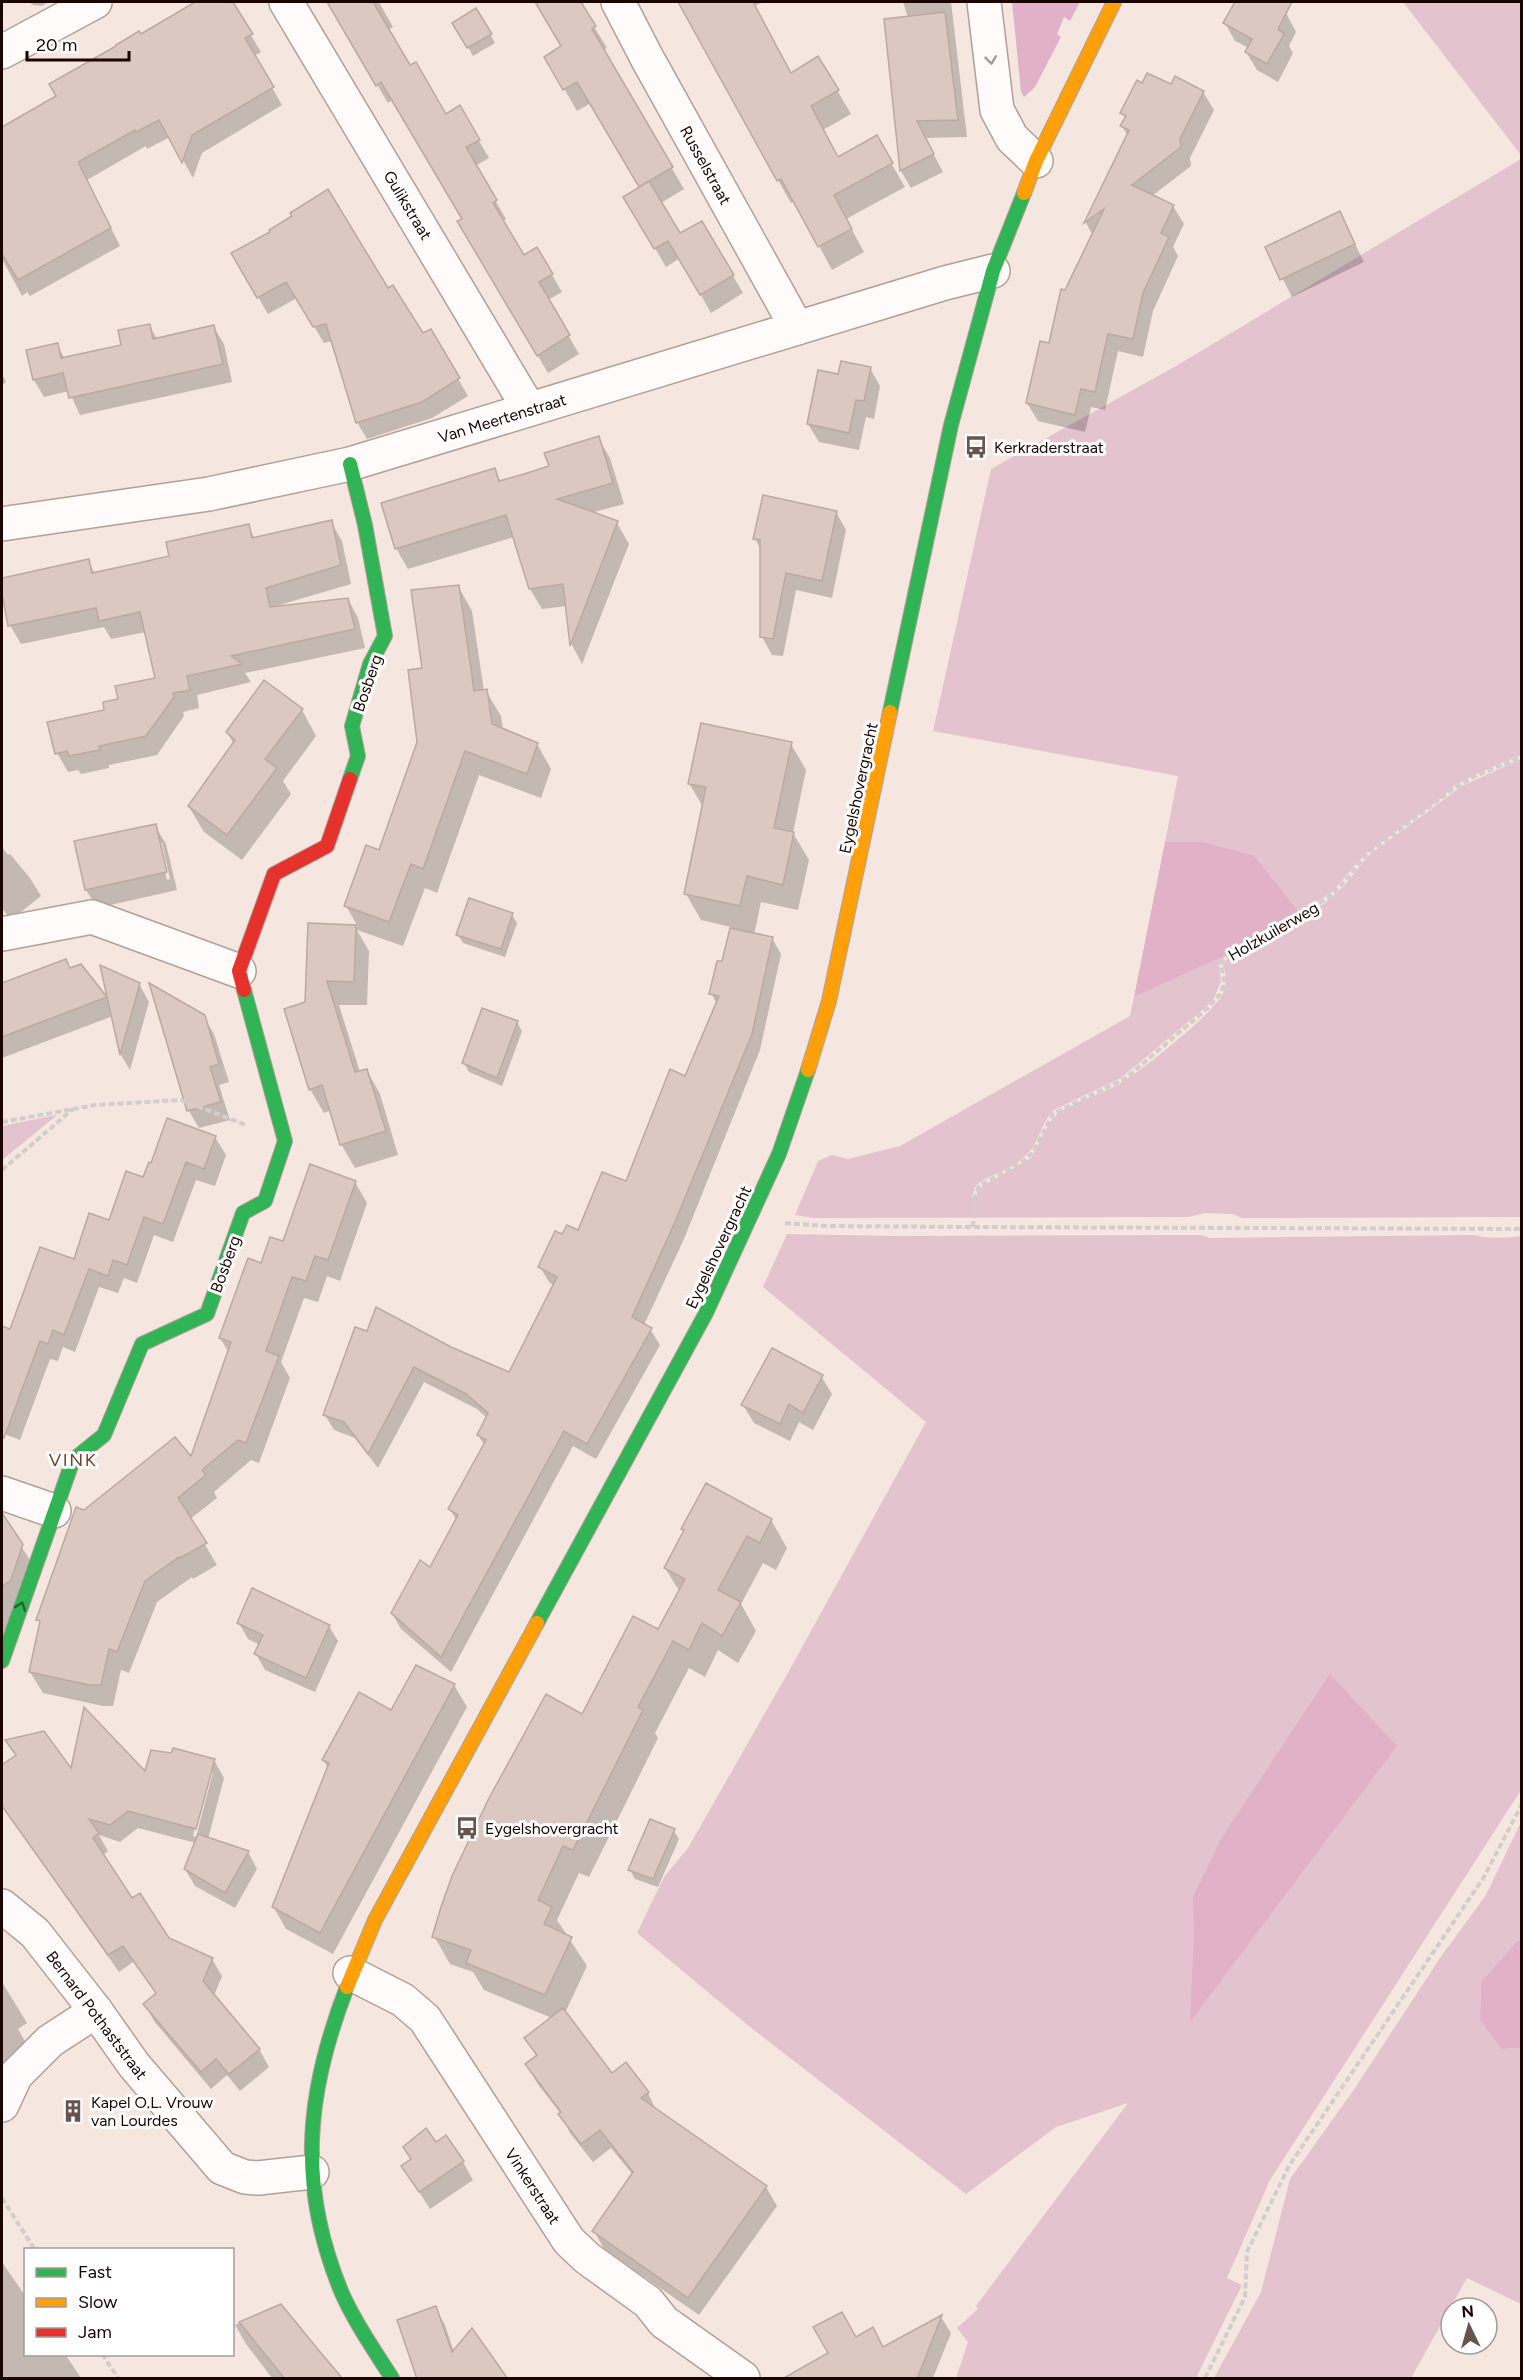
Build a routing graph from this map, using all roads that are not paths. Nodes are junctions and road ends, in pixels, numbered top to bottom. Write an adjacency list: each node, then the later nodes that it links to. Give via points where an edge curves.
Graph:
1 (95, 2): 6 (street)
2 (286, 2): 10 (street, Gulikstraat)
3 (618, 2): 9 (street, Russelstraat)
4 (984, 2): 7 (street, one-way to 7, via 997,110 1012,138)
5 (1114, 2): 7 (street)
6 (13, 45)
7 (1036, 161): 8 (street)
8 (993, 271): 9 (street, Van Meertenstraat); 19 (street, Eygelshovergracht, via 951,425 828,1001 779,1154 706,1312 375,1920)
9 (797, 328): 10 (street, Van Meertenstraat)
10 (529, 409): 11 (street, Van Meertenstraat)
11 (350, 464): 12 (street, Van Meertenstraat, via 209,494); 14 (street, Bosberg, via 386,636 370,664 352,726 358,756 327,846 274,874)
12 (2, 524)
13 (2, 934): 14 (street, via 92,917)
14 (238, 971): 16 (street, Bosberg, via 285,1141 266,1201 243,1213 207,1314 142,1344 104,1436 73,1460)
15 (2, 1493): 16 (street)
16 (54, 1511): 17 (street, Bosberg, one-way to 16)
17 (2, 1661)
18 (2, 1906): 20 (street, Bernard Pothaststraat, via 35,1933)
19 (350, 1973): 22 (street, Eygelshovergracht, via 328,2033 315,2095); 24 (street, Vinkerstraat, via 403,2000 425,2019 570,2241 648,2302 664,2322)
20 (96, 2011): 21 (street, via 50,2041 16,2075); 22 (street, Bernard Pothaststraat, via 134,2065 222,2168 258,2178)
21 (2, 2105)
22 (312, 2172): 23 (street, Eygelshovergracht, via 317,2212 335,2275 360,2327)
23 (392, 2379)
24 (743, 2379)

